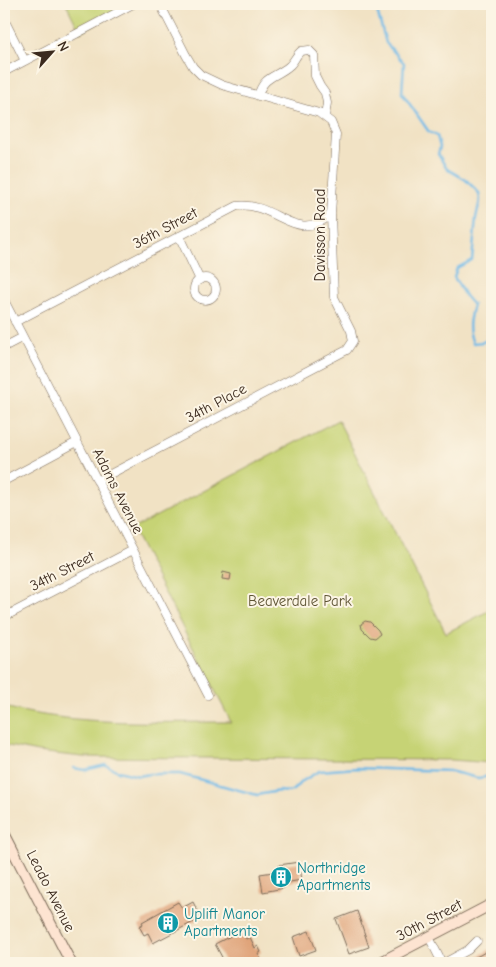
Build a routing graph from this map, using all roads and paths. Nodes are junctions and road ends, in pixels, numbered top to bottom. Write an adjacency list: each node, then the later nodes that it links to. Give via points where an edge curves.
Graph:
1 (133, 4): 4 (street)
2 (160, 4): 6 (street, via 186,55 201,75)
3 (4, 19): 4 (street)
4 (25, 60): 5 (street)
5 (4, 72)
6 (258, 96): 7 (street); 7 (street, Davisson Road, via 268,78 290,65 301,51 308,50 314,55 315,76 325,93)
7 (326, 117): 8 (street, Davisson Road, via 336,134)
8 (331, 214): 9 (street, 36th Street, via 322,222 304,226 254,206 242,206); 15 (street, Davisson Road, via 334,297 353,336)
9 (179, 236): 10 (street); 12 (street, 36th Street)
10 (200, 280)
11 (4, 300): 12 (street, Adams Avenue)
12 (15, 322): 13 (street, Adams Avenue)
13 (23, 337): 14 (street); 16 (street, Adams Avenue)
14 (4, 347)
15 (347, 350): 18 (street, 34th Place)
16 (77, 442): 17 (street); 18 (street, Adams Avenue)
17 (4, 481)
18 (98, 481): 19 (street, Adams Avenue)
19 (133, 550): 20 (street, 34th Street); 21 (street, Adams Avenue)
20 (4, 616)
21 (208, 695)
22 (4, 833): 26 (street, Leado Avenue)
23 (492, 904): 24 (street, 30th Street)
24 (429, 937): 27 (street, 30th Street); 28 (street)
25 (477, 941): 28 (street, via 468,950)
26 (71, 963)
27 (379, 963)
28 (443, 963)

